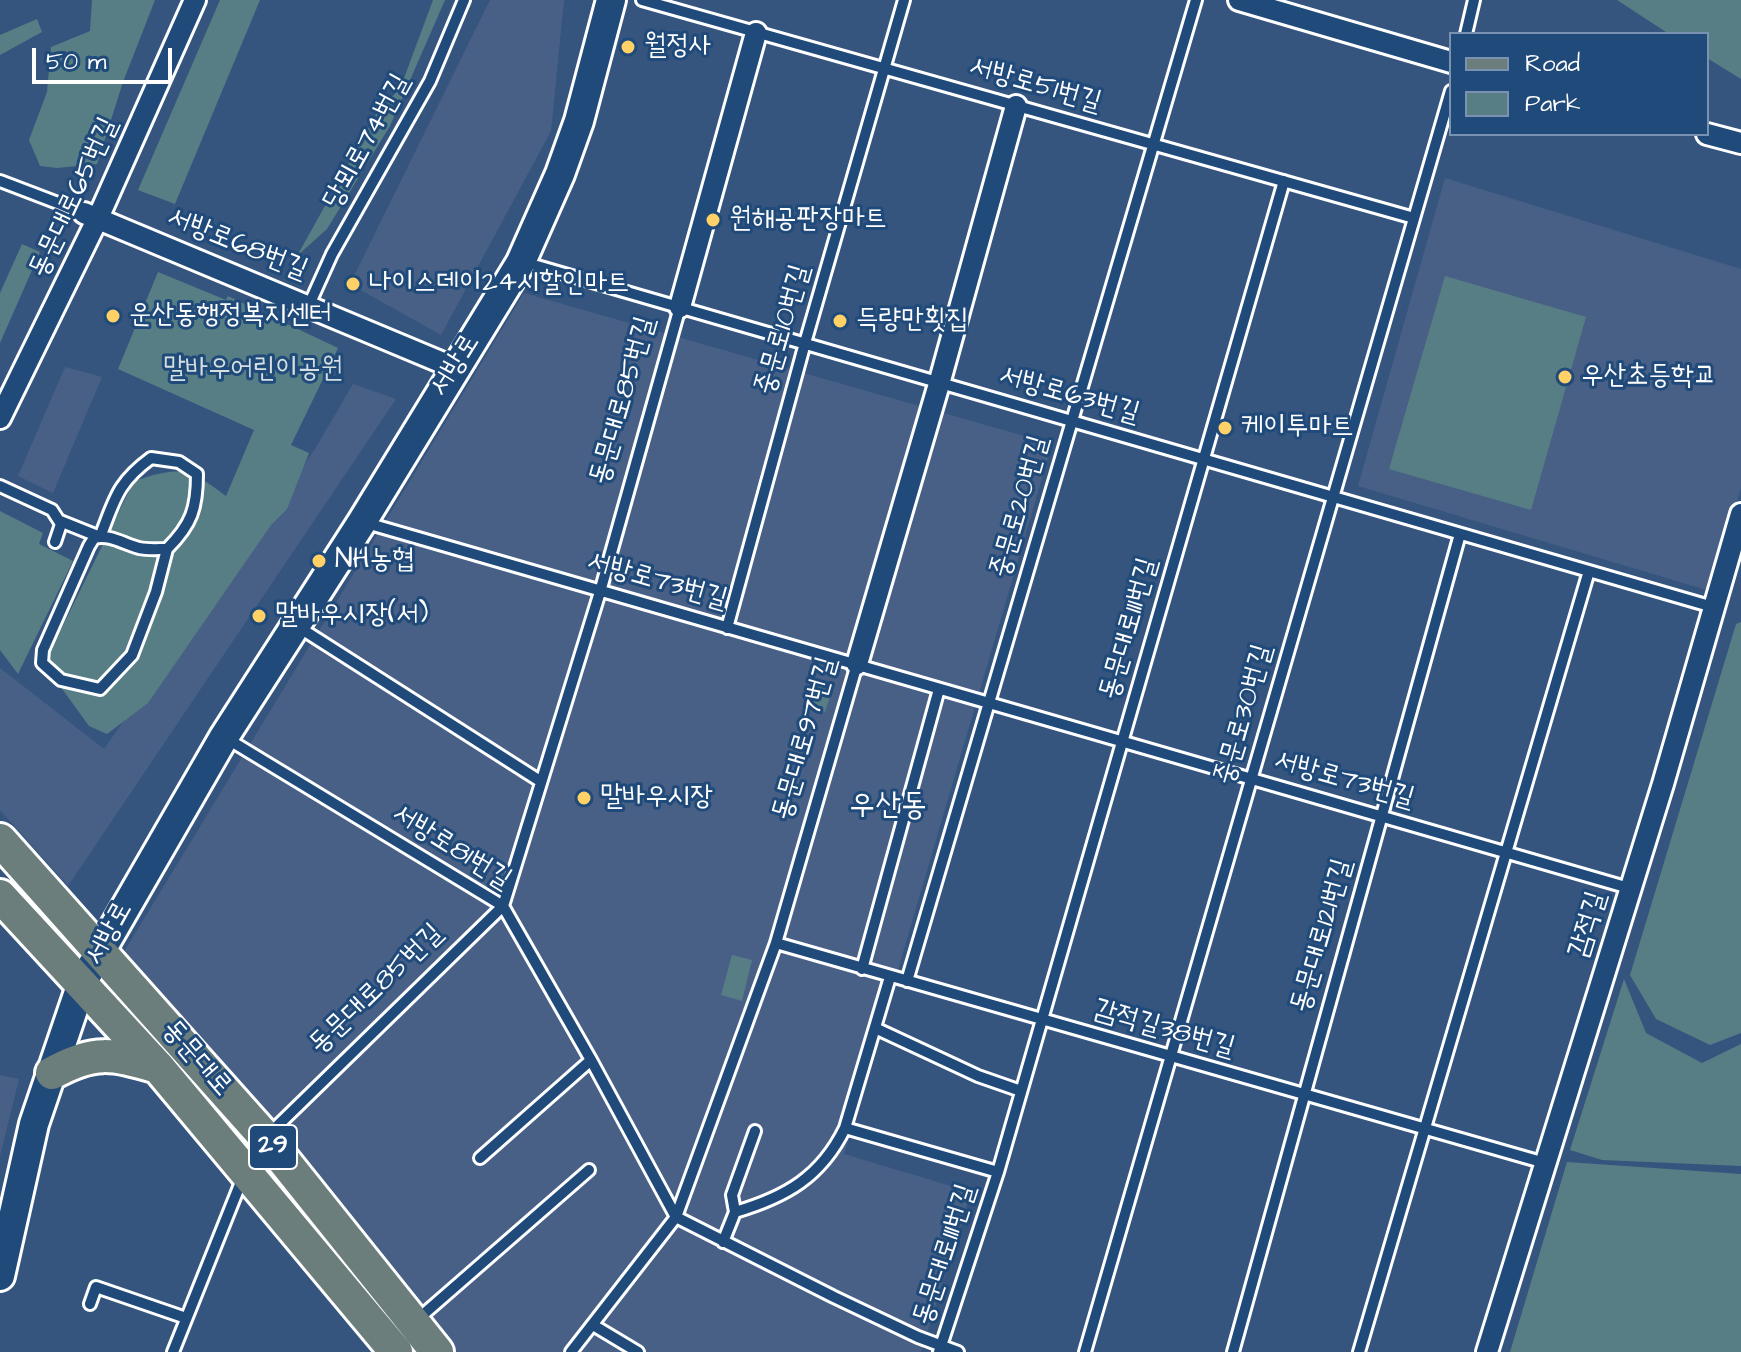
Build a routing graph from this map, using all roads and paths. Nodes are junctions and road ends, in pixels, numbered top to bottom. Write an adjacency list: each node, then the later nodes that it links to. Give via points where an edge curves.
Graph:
1 (195, 0): 20 (street, 동문대로65번길)
2 (464, 0): 23 (lane, 당뫼로74번길, via 430,81 332,254)
3 (611, 0): 26 (main road, 서방로, via 560,174 521,262)
4 (642, 0): 10 (lane, 서방로51번길)
5 (904, 0): 12 (lane, 중문로10번길)
6 (1196, 0): 17 (lane, 중문로20번길)
7 (1239, 0): 11 (street)
8 (1474, 0): 9 (lane)
9 (1466, 32)
10 (756, 33): 12 (lane, 서방로51번길); 24 (street, 동문대로85번길)
11 (1449, 61)
12 (883, 68): 14 (lane, 서방로51번길); 25 (lane, 중문로10번길)
13 (1449, 98): 21 (lane, 중문로30번길)
14 (1016, 106): 17 (lane, 서방로51번길); 27 (street, 동문대로97번길)
15 (1709, 135): 16 (street)
16 (1741, 143)
17 (1153, 145): 19 (lane, 서방로51번길); 29 (lane, 중문로20번길)
18 (0, 181): 20 (lane)
19 (1284, 181): 21 (lane, 서방로51번길); 30 (lane, 동문대로111번길)
20 (91, 215): 23 (street, 서방로68번길); 28 (street, 동문대로65번길)
21 (1414, 218): 32 (lane, 중문로30번길)
22 (537, 266): 24 (lane, 서방로63번길)
23 (309, 305): 26 (street, 서방로68번길)
24 (680, 307): 25 (lane, 서방로63번길); 41 (lane, 동문대로85번길)
25 (805, 343): 27 (lane, 서방로63번길); 44 (lane, 중문로10번길)
26 (455, 368): 35 (main road, 서방로)
27 (939, 384): 29 (lane, 서방로63번길); 45 (street, 동문대로97번길)
28 (0, 418)
29 (1072, 421): 30 (lane, 서방로63번길); 47 (lane, 중문로20번길)
30 (1204, 459): 32 (lane, 서방로63번길); 49 (lane, 동문대로111번길)
31 (0, 486): 34 (lane, via 52,510)
32 (1333, 497): 36 (lane, 서방로63번길); 50 (lane, 중문로30번길)
33 (1741, 514): 42 (street, 감적길)
34 (60, 521): 37 (lane); 38 (lane)
35 (362, 522): 41 (lane, 서방로73번길); 43 (main road, 서방로)
36 (1460, 534): 40 (lane, 서방로63번길); 52 (lane, 동문대로121번길)
37 (100, 537): 39 (lane, via 142,549); 39 (lane, via 129,475 151,458 179,462 197,474 197,504); 39 (lane, via 89,546 42,663 61,680 100,689 132,655)
38 (55, 542)
39 (167, 549)
40 (1589, 571): 42 (lane, 서방로63번길); 54 (lane)
41 (600, 592): 44 (lane, 서방로73번길); 51 (lane, 동문대로85번길)
42 (1713, 607): 55 (street, 감적길)
43 (296, 625): 48 (main road, 서방로); 51 (lane)
44 (727, 628): 45 (lane, 서방로73번길)
45 (857, 664): 46 (lane, 서방로73번길); 58 (lane, 동문대로97번길)
46 (939, 689): 47 (lane, 서방로73번길); 60 (lane)
47 (989, 703): 49 (lane, 서방로73번길); 62 (lane, 중문로20번길)
48 (224, 737): 57 (lane, 서방로81번길); 59 (main road, 서방로)
49 (1122, 742): 50 (lane, 서방로73번길); 64 (lane, 동문대로111번길)
50 (1251, 779): 52 (lane, 서방로73번길); 66 (lane, 중문로30번길)
51 (540, 781): 57 (lane, 동문대로85번길)
52 (1382, 817): 54 (lane, 서방로73번길); 71 (lane, 동문대로121번길)
53 (0, 840): 59 (main road, 동문대로 / 29)
54 (1506, 853): 55 (lane, 서방로73번길); 73 (lane)
55 (1629, 888): 77 (street, 감적길)
56 (0, 896): 63 (main road, 동문대로 / 29)
57 (503, 906): 67 (lane, 서방로81번길); 75 (lane, 동문대로85번길)
58 (776, 943): 60 (lane, 감적길38번길); 82 (lane, 동문대로97번길)
59 (100, 950): 63 (main road, 서방로); 75 (main road, 동문대로 / 29)
60 (862, 969): 61 (lane, 감적길38번길)
61 (890, 977): 62 (lane, 감적길38번길); 65 (lane)
62 (907, 981): 64 (lane, 감적길38번길)
63 (82, 983): 68 (main road, 동문대로 / 29); 69 (main road, 서방로)
64 (1041, 1020): 66 (lane, 감적길38번길); 70 (lane, 동문대로111번길)
65 (875, 1028): 70 (lane); 72 (lane)
66 (1171, 1057): 71 (lane, 감적길38번길); 96 (lane, 중문로30번길)
67 (591, 1060): 76 (lane); 82 (lane, 서방로81번길)
68 (158, 1067): 69 (main road, via 103,1055); 79 (main road, 동문대로 / 29)
69 (52, 1073): 84 (main road, 서방로, via 34,1124)
70 (1021, 1091): 80 (lane, 동문대로111번길)
71 (1304, 1094): 73 (lane, 감적길38번길); 97 (lane, 동문대로121번길)
72 (845, 1128): 80 (lane, 동문대로111번길); 81 (lane, via 826,1162 809,1177)
73 (1424, 1129): 77 (lane, 감적길38번길); 98 (lane)
74 (755, 1131): 81 (lane, via 732,1195)
75 (265, 1137): 87 (main road, 동문대로 / 29)
76 (480, 1158)
77 (1545, 1163): 99 (street, 감적길)
78 (589, 1170): 87 (lane)
79 (245, 1172): 86 (lane); 91 (main road, 동문대로 / 29)
80 (998, 1172): 89 (lane, 동문대로111번길)
81 (735, 1212): 83 (lane)
82 (676, 1217): 83 (lane); 88 (lane, 동문대로97번길)
83 (723, 1242): 89 (lane)
84 (0, 1276)
85 (90, 1304): 86 (lane, via 96,1287)
86 (186, 1318): 90 (lane)
87 (413, 1322): 92 (main road, 동문대로 / 29)
88 (593, 1325): 93 (lane, 동문대로97번길); 94 (lane)
89 (941, 1349): 95 (lane)
90 (173, 1352)
91 (396, 1352)
92 (437, 1352)
93 (571, 1352)
94 (638, 1352)
95 (958, 1352)
96 (1085, 1352)
97 (1233, 1352)
98 (1359, 1352)
99 (1487, 1352)

